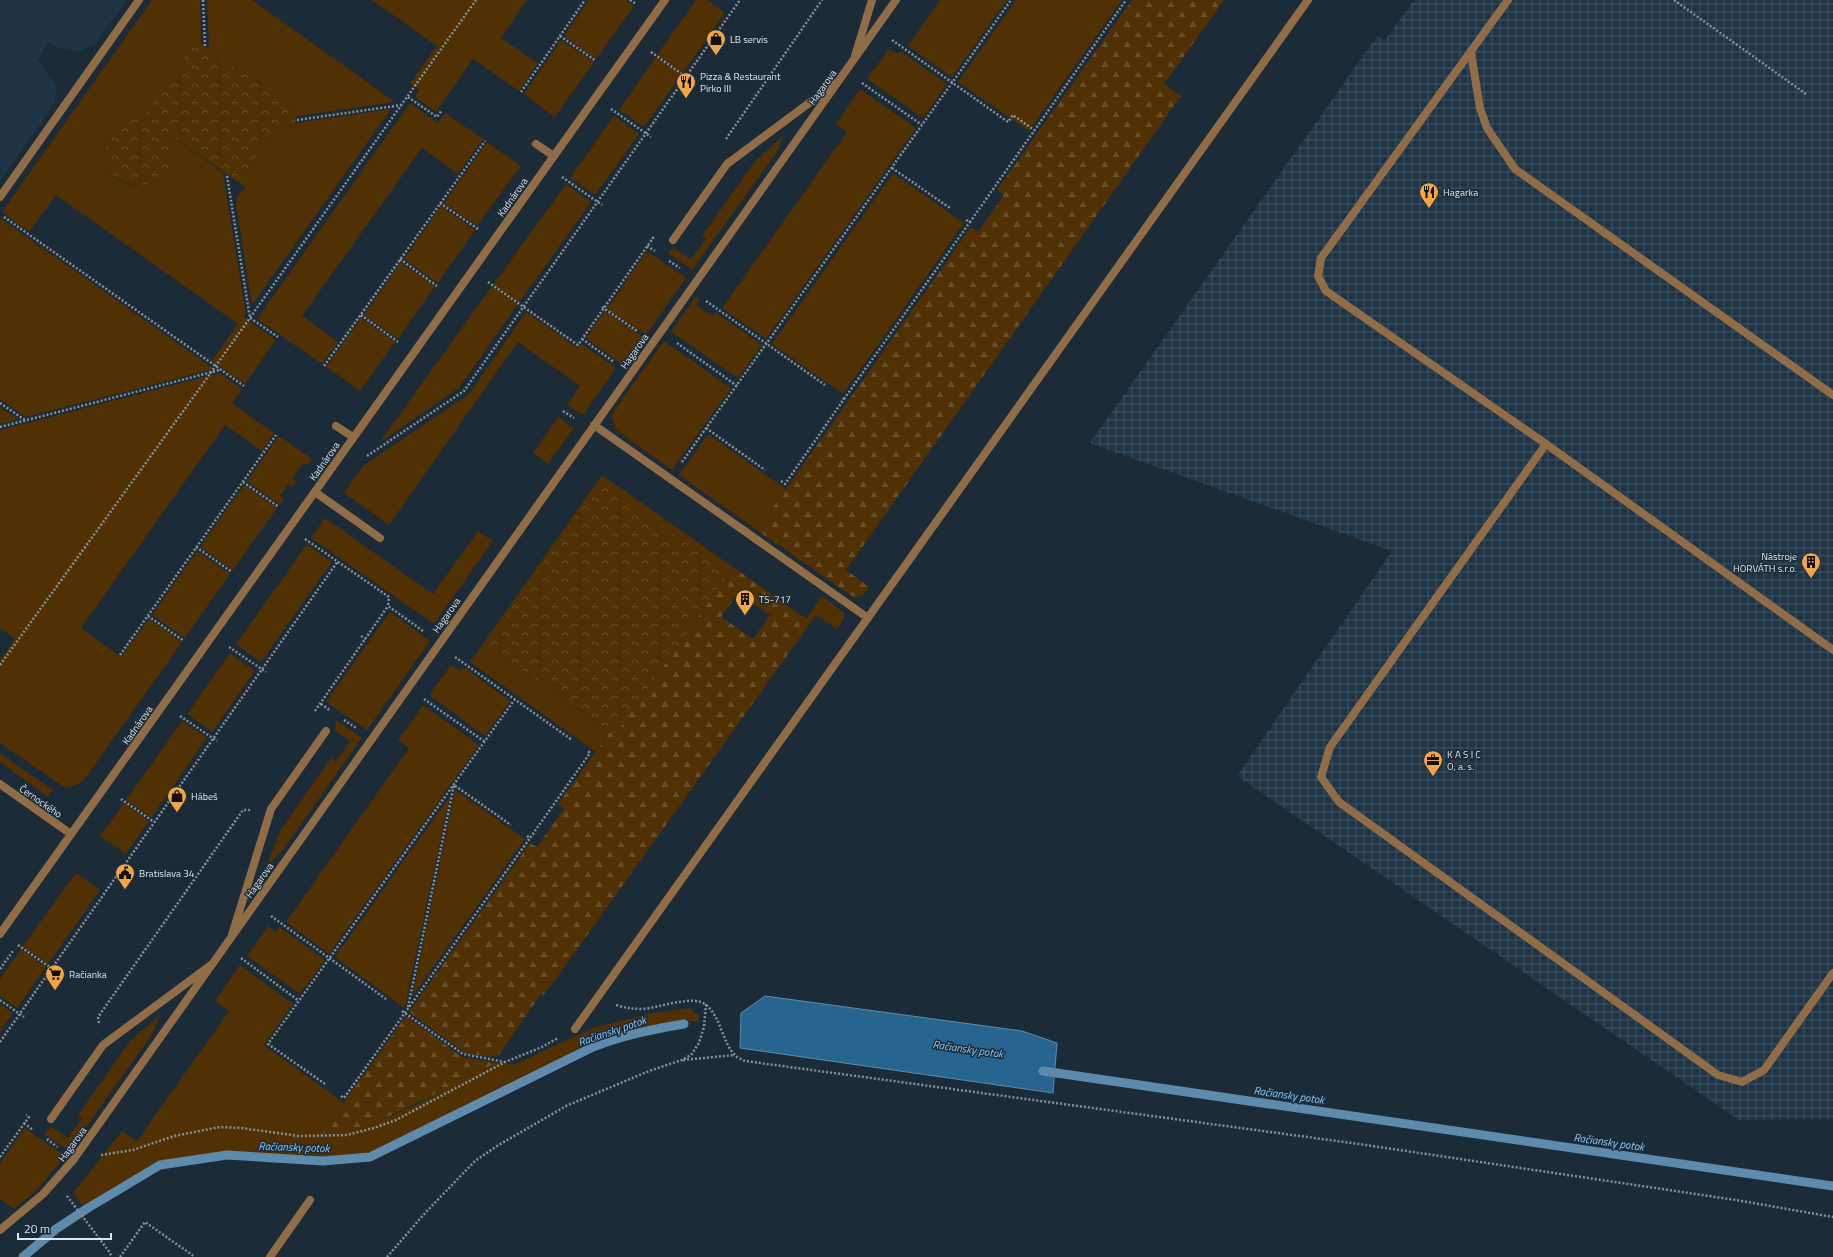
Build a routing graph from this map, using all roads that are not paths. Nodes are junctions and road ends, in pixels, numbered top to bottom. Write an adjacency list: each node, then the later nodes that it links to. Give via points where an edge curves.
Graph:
1 (139, 0): 12 (street)
2 (665, 0): 11 (street, Kadnárova)
3 (872, 0): 8 (street)
4 (896, 0): 8 (street, Hagarova)
5 (1308, 0): 21 (street)
6 (1508, 0): 7 (street)
7 (1471, 53): 14 (street, via 1480,108 1487,128 1515,169); 18 (street, via 1321,258 1318,276 1326,290)
8 (854, 59): 9 (street, Hagarova)
9 (838, 82): 13 (street, via 727,164); 15 (street, Hagarova)
10 (536, 144): 11 (street)
11 (554, 156): 17 (street, Kadnárova)
12 (0, 197)
13 (674, 240)
14 (1833, 395)
15 (594, 425): 21 (street); 27 (street, Hagarova)
16 (336, 426): 17 (street)
17 (353, 437): 19 (street, Kadnárova)
18 (1546, 444): 22 (street); 29 (street, via 1330,747 1321,777 1339,802 1718,1075 1742,1082 1764,1070)
19 (315, 492): 20 (street); 25 (street, Kadnárova)
20 (380, 538)
21 (868, 618): 30 (street)
22 (1833, 650)
23 (326, 731): 27 (street, via 272,809)
24 (0, 784): 25 (street, Černockého)
25 (74, 831): 26 (street, Kadnárova)
26 (0, 934)
27 (232, 936): 28 (street, Hagarova)
28 (211, 965): 31 (street, via 103,1045); 33 (street, Hagarova, via 74,1159 44,1194)
29 (1833, 973)
30 (575, 1029)
31 (51, 1119)
32 (310, 1200): 34 (street)
33 (0, 1230)
34 (270, 1257)

